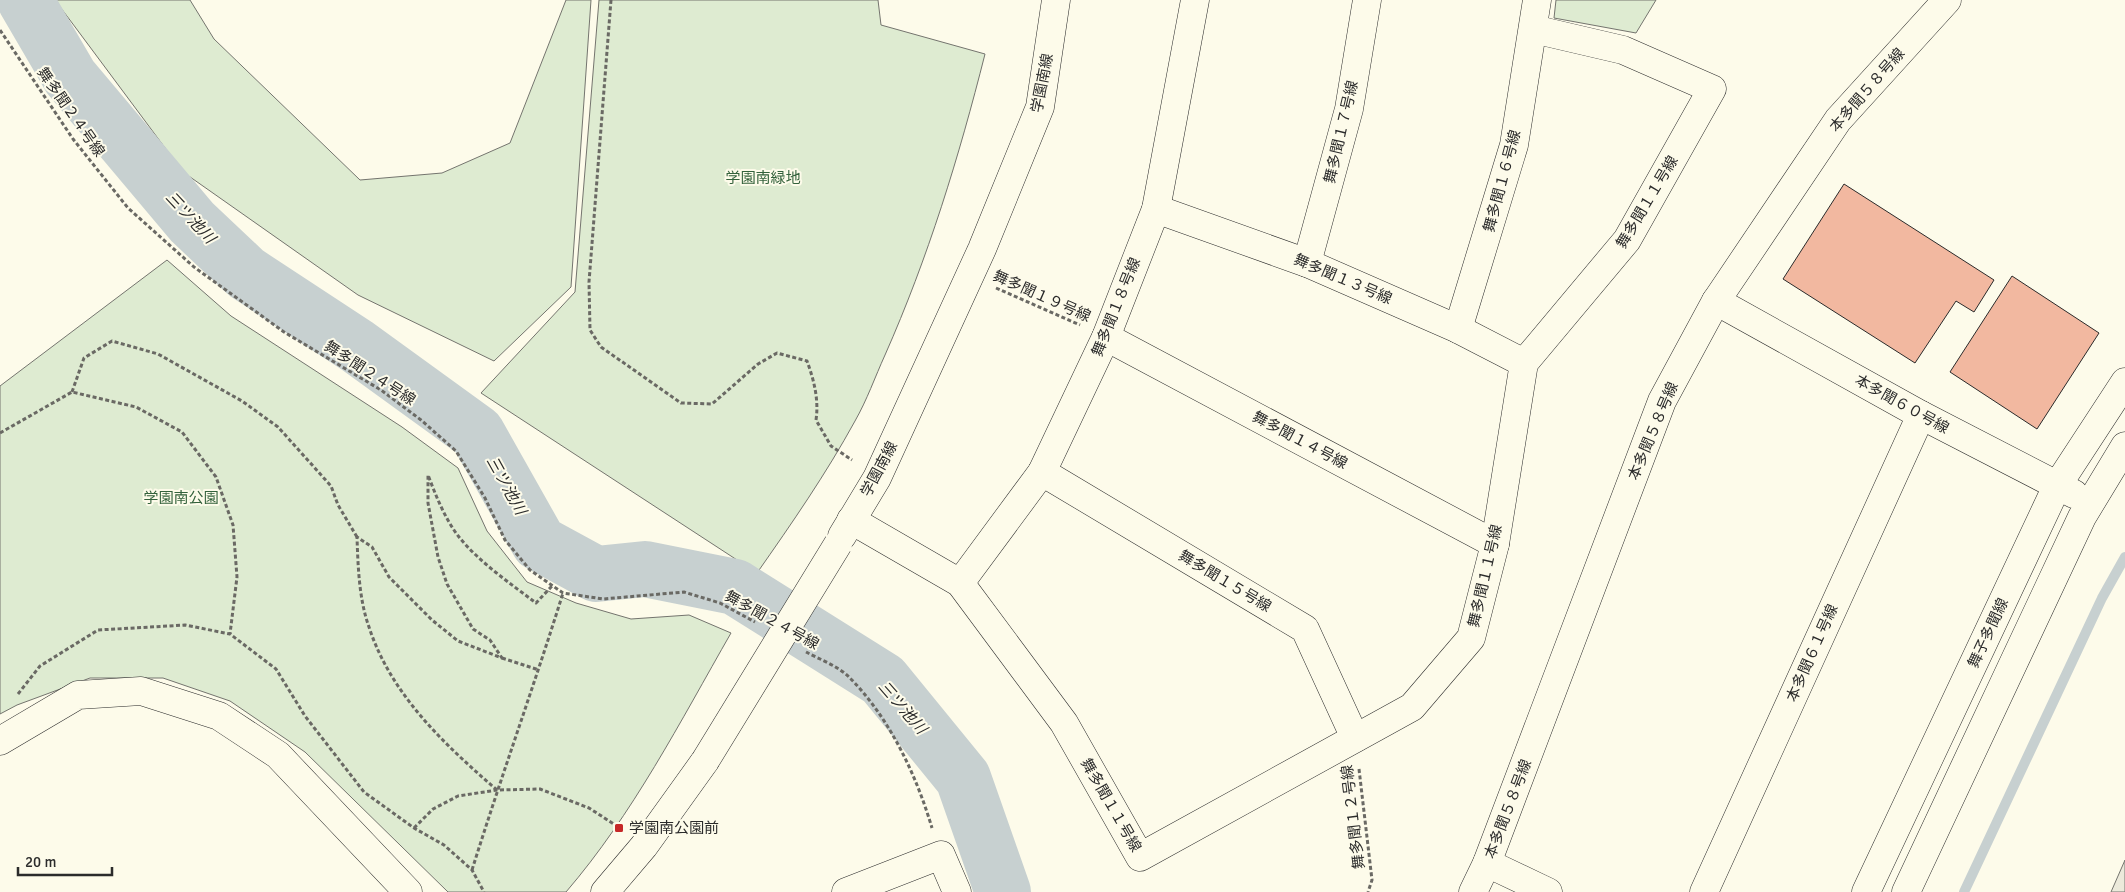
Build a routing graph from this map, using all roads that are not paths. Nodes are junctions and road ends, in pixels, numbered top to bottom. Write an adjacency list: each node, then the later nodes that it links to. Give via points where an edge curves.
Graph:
1 (1056, 0): 19 (street, 学園南線, via 1040,107 969,276 877,478)
2 (1195, 0): 7 (street, 舞多聞１８号線)
3 (1367, 0): 8 (street, 舞多聞１７号線, via 1349,109)
4 (1537, 0): 6 (street, 舞多聞１６号線)
5 (1947, 0): 9 (street, 本多聞５８号線, via 1838,120)
6 (1533, 29): 10 (street, 舞多聞１６号線, via 1514,145); 12 (street, 舞多聞１１号線, via 1622,50 1712,89 1628,240)
7 (1156, 209): 8 (street, 舞多聞１３号線); 11 (street, 舞多聞１８号線)
8 (1307, 263): 10 (street, 舞多聞１３号線)
9 (1716, 300): 14 (street, 本多聞６０号線); 24 (street, 本多聞５８号線, via 1662,401)
10 (1458, 329): 12 (street, 舞多聞１３号線)
11 (1106, 337): 16 (street, 舞多聞１８号線); 20 (street, 舞多聞１４号線)
12 (1524, 363): 20 (street, 舞多聞１１号線)
13 (2125, 382): 17 (street, 舞子多聞線)
14 (1921, 414): 17 (street, 本多聞６０号線); 31 (street, 本多聞６１号線)
15 (2125, 446): 18 (street)
16 (1042, 472): 21 (street, 舞多聞１８号線); 22 (street, 舞多聞１５号線, via 1306,629)
17 (2057, 486): 18 (street, 本多聞６０号線); 32 (street, 舞子多聞線)
18 (2091, 502): 33 (street)
19 (851, 520): 21 (street, 舞多聞１１号線); 26 (street, 学園南線, bridge, via 705,761 644,846)
20 (1495, 544): 22 (street, 舞多聞１１号線, via 1471,638 1412,707)
21 (960, 583): 22 (street, 舞多聞１１号線, via 1064,723 1140,857)
22 (1356, 738)
23 (0, 741): 25 (street, via 78,695 141,692 220,716 278,755)
24 (1487, 863): 29 (street, 本多聞５８号線); 30 (street)
25 (408, 892)
26 (605, 892)
27 (846, 892): 28 (street, via 941,855)
28 (956, 892)
29 (1473, 892)
30 (1548, 892)
31 (1704, 892)
32 (1866, 892)
33 (1906, 892)

